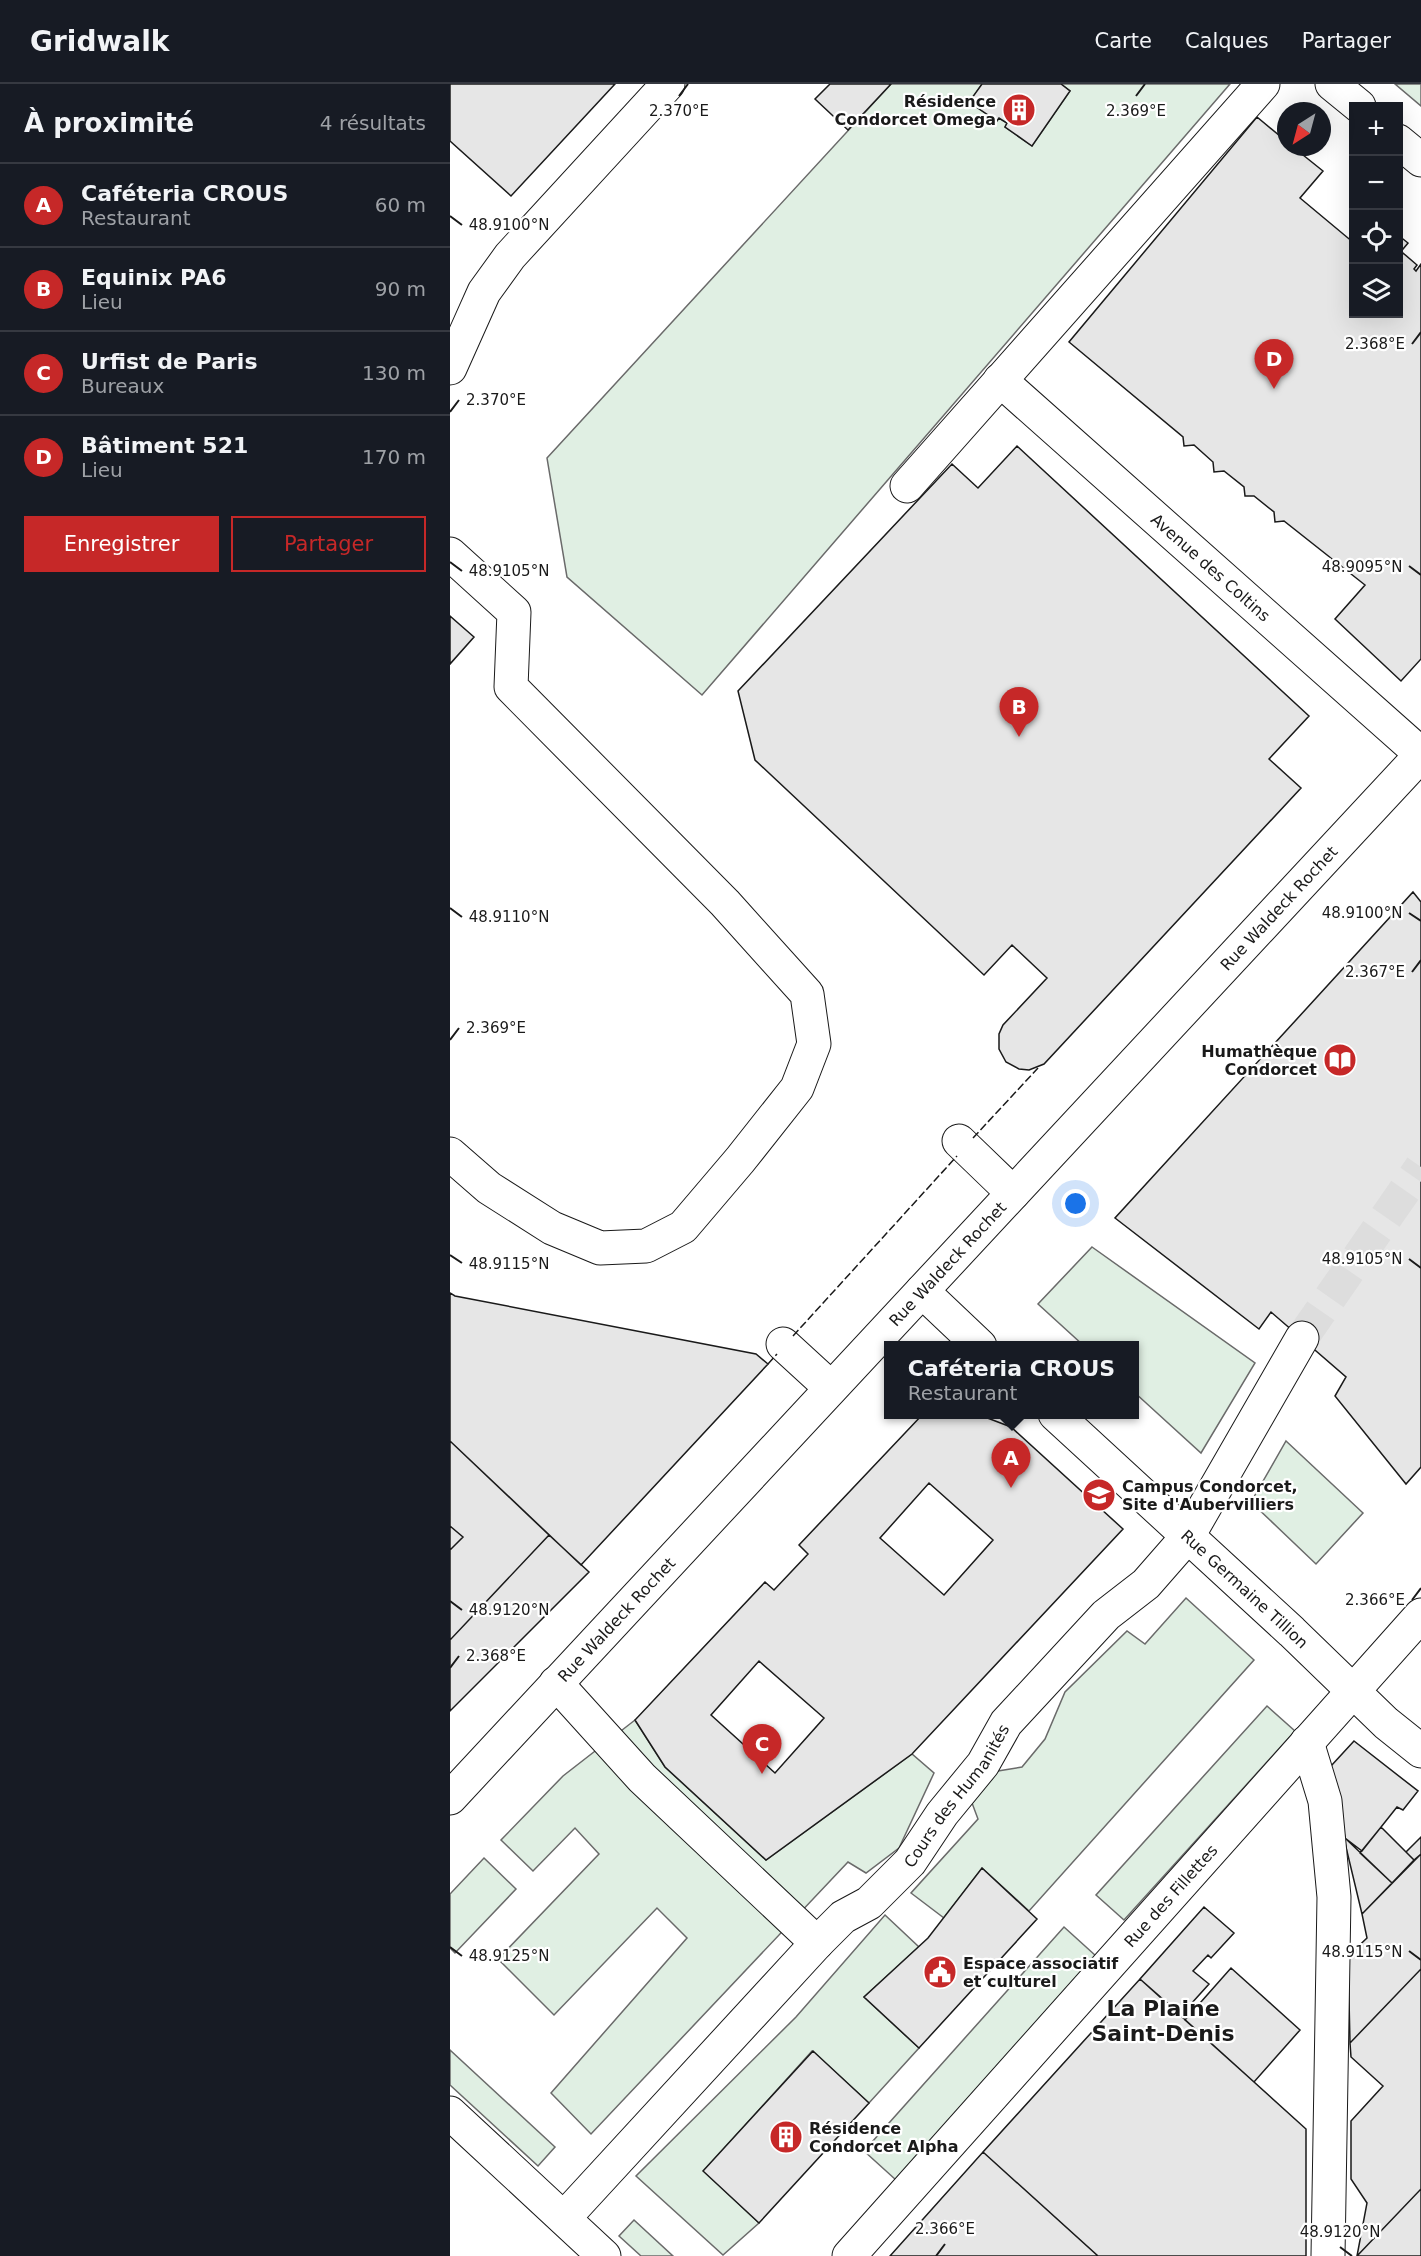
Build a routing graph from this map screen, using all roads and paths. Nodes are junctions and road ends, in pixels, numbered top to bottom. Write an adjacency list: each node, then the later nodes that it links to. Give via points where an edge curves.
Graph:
1 (668, 84): 7 (street, via 510,256 483,292)
2 (1263, 84): 8 (street)
3 (1332, 84): 4 (street)
4 (1354, 102)
5 (1403, 145): 6 (street)
6 (1421, 160)
7 (450, 368)
8 (1000, 380): 9 (street); 11 (street, Avenue des Coltins)
9 (907, 486)
10 (450, 554): 13 (street, via 514,612 511,687 725,903 807,994 814,1044 797,1088 741,1160 683,1227 646,1246 600,1248 552,1228 489,1188)
11 (1421, 754): 14 (street, Rue Waldeck Rochet)
12 (959, 1141): 14 (street)
13 (450, 1154)
14 (1013, 1193): 15 (street, Rue Waldeck Rochet)
15 (922, 1291): 17 (street); 19 (street, Rue Waldeck Rochet)
16 (1302, 1338): 21 (street, Cours des Humanités)
17 (975, 1341)
18 (783, 1344): 19 (street)
19 (831, 1388): 23 (street, Rue Waldeck Rochet)
20 (1060, 1419): 21 (street, Rue Germaine Tillion)
21 (1188, 1536): 24 (street, Rue Germaine Tillion); 28 (street, Cours des Humanités, via 1146,1584 1106,1616 1006,1723 983,1764 942,1814 910,1862 869,1903 843,1917)
22 (1421, 1615): 24 (street, Rue des Fillettes)
23 (556, 1683): 27 (street, Rue Waldeck Rochet); 28 (street, via 642,1778)
24 (1353, 1690): 25 (street, Rue des Fillettes); 26 (street, Rue Germaine Tillion)
25 (1307, 1742): 32 (street, Rue des Fillettes); 33 (street, via 1325,1801 1334,1897)
26 (1421, 1751)
27 (450, 1798)
28 (817, 1943): 30 (street, Cours des Humanités)
29 (450, 2113): 30 (street)
30 (564, 2218): 31 (street)
31 (604, 2256)
32 (849, 2256)
33 (1328, 2256)

